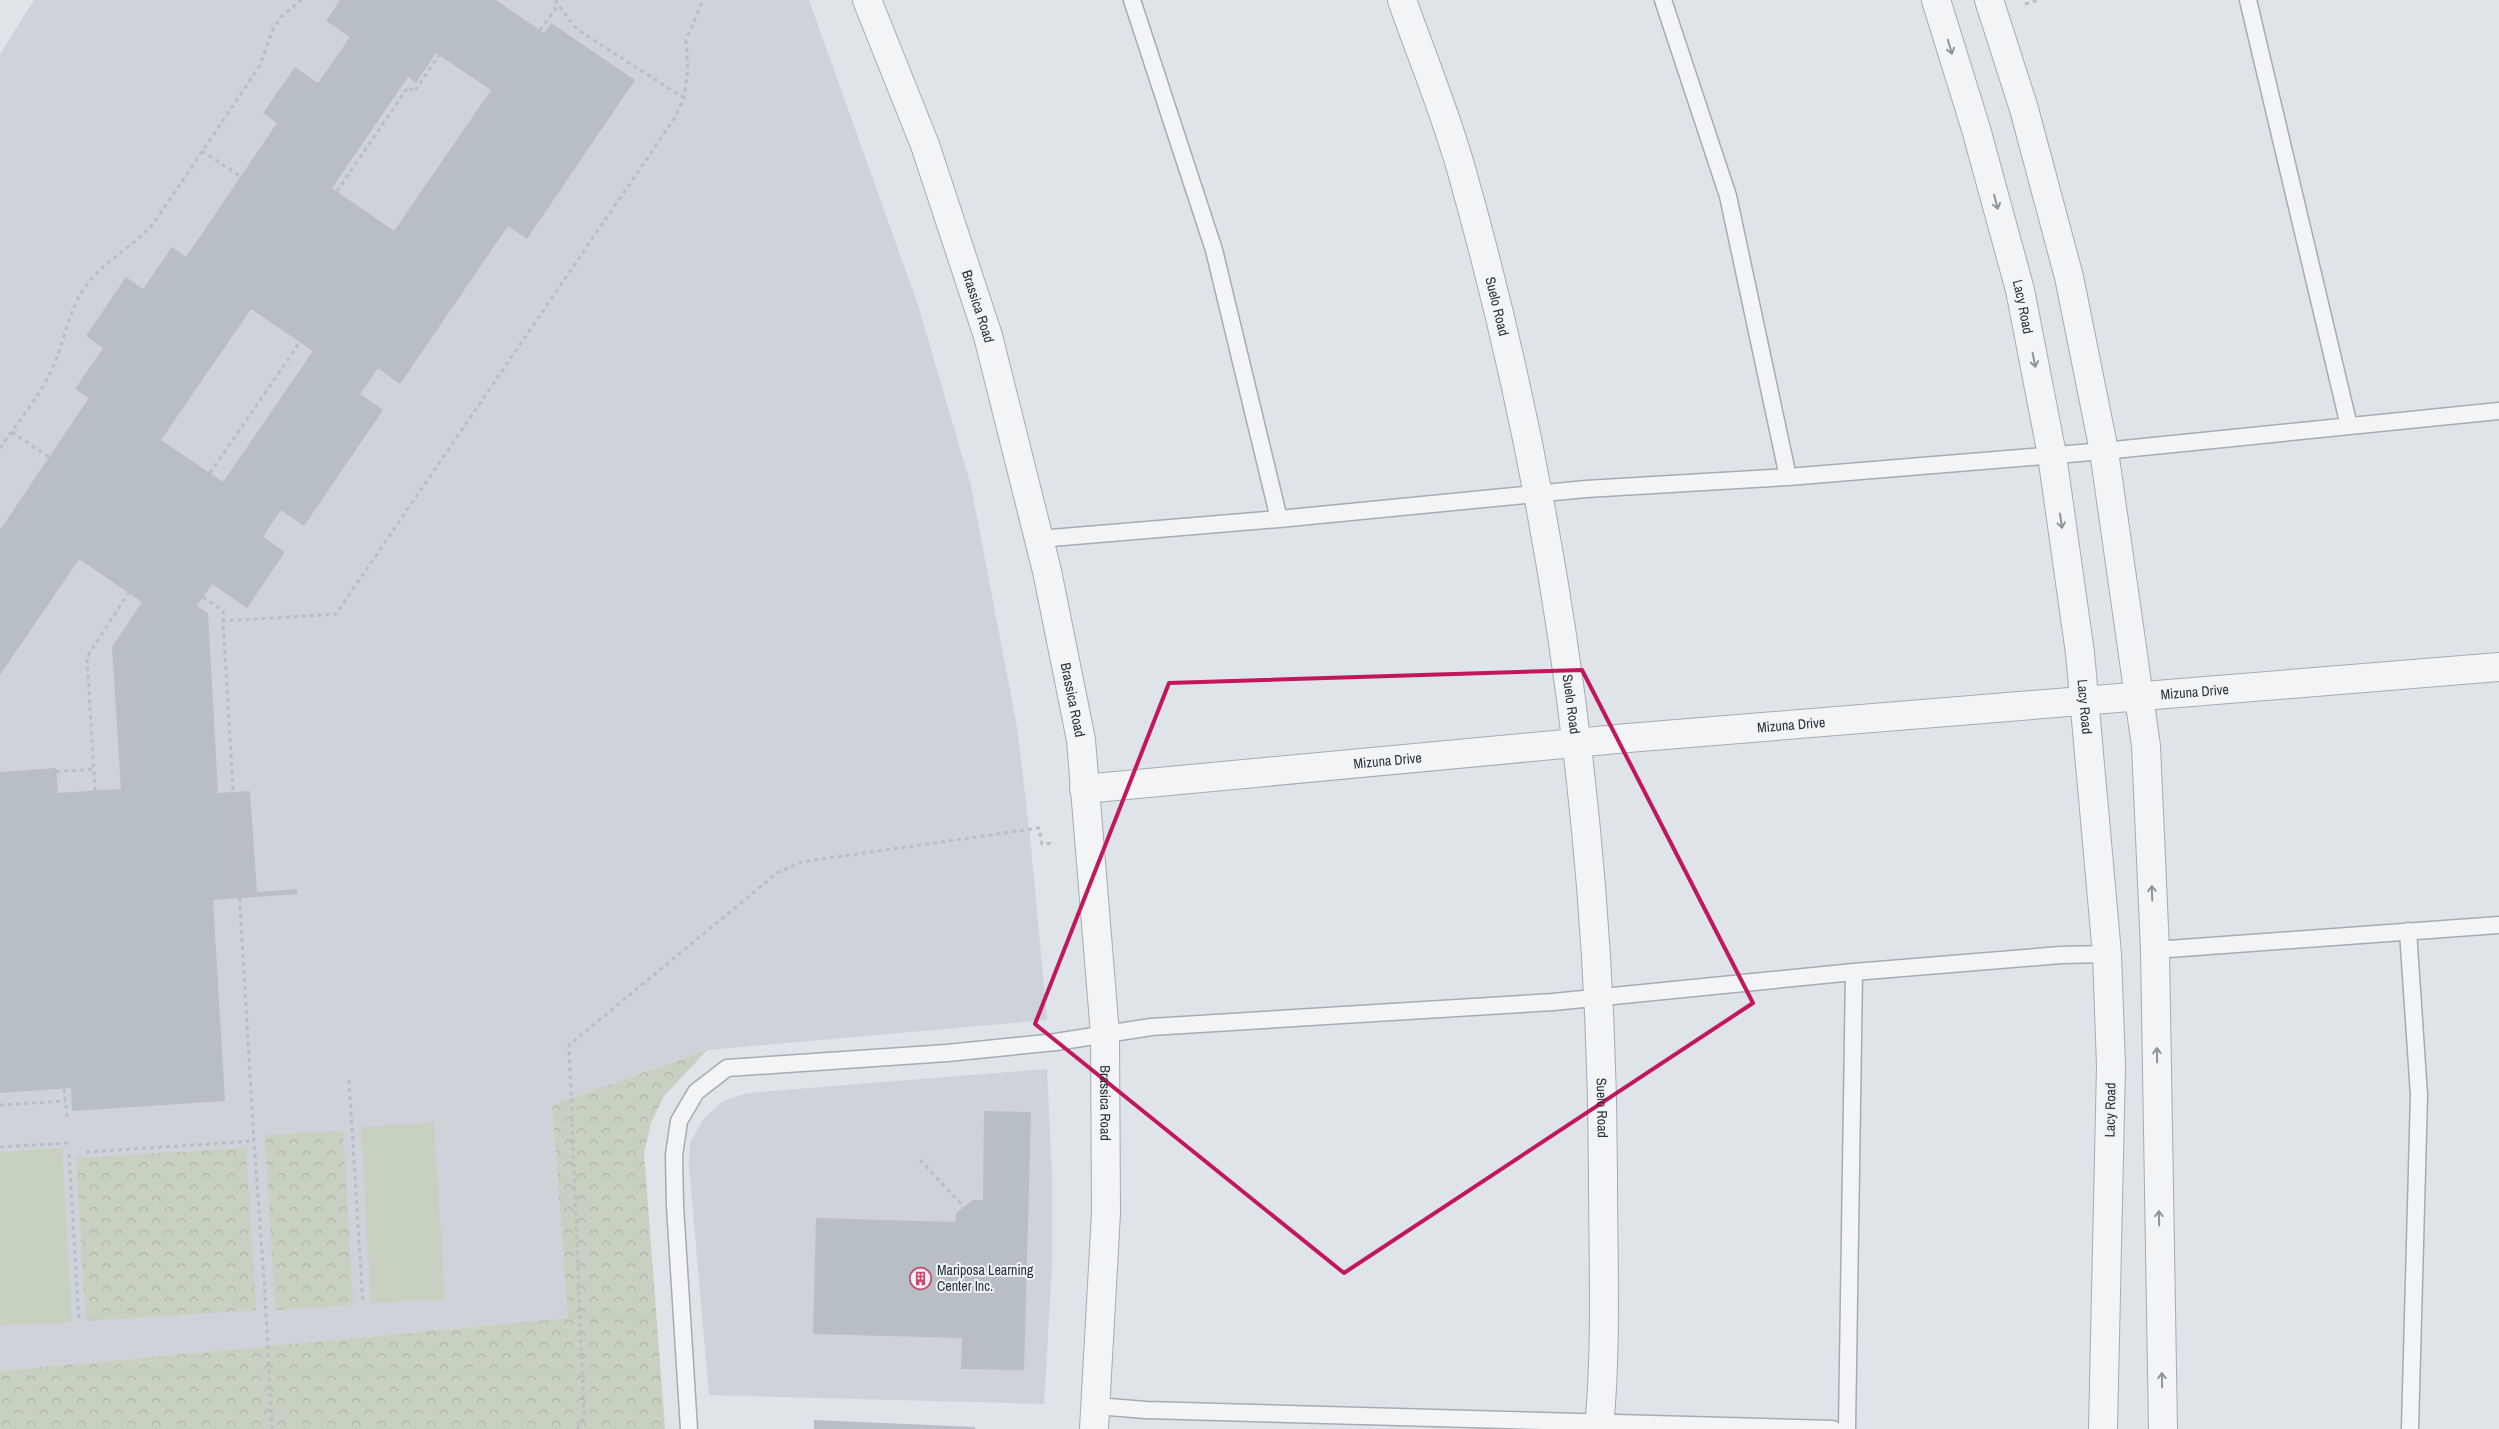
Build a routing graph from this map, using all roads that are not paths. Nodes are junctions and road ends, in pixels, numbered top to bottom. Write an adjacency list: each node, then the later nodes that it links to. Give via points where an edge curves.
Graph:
1 (867, 0): 15 (street, Brassica Road, via 926,145 988,336)
2 (1132, 0): 14 (lane, via 1214,250)
3 (1402, 0): 13 (street, Suelo Road, via 1461,168 1503,326)
4 (1663, 0): 12 (lane, via 1728,196)
5 (1936, 0): 11 (street, Lacy Road, one-way to 11, via 1976,129 2020,290)
6 (1988, 0): 10 (street, via 2024,109 2070,277)
7 (2248, 0): 9 (lane)
8 (2499, 411): 9 (lane)
9 (2349, 426): 10 (lane)
10 (2104, 451): 11 (lane); 17 (street)
11 (2052, 455): 12 (lane); 18 (street, Lacy Road, one-way to 18)
12 (1788, 477): 13 (lane)
13 (1539, 493): 14 (lane); 19 (street, Suelo Road)
14 (1279, 519): 15 (lane)
15 (1039, 540): 20 (street, Brassica Road, via 1081,740)
16 (2499, 667): 17 (street, Mizuna Drive)
17 (2139, 697): 18 (street, Mizuna Drive); 23 (street, one-way to 17, via 2146,746)
18 (2084, 701): 19 (street, Mizuna Drive); 24 (street, Lacy Road)
19 (1577, 743): 20 (street, Mizuna Drive); 26 (street, Suelo Road, via 1585,808)
20 (1084, 789): 27 (street, Brassica Road)
21 (2499, 925): 22 (lane)
22 (2408, 931): 23 (lane); 35 (lane, via 2419,1095)
23 (2155, 950): 34 (street, one-way to 23)
24 (2107, 954): 25 (lane); 33 (street, Lacy Road, via 2111,1066)
25 (1854, 972): 26 (lane); 32 (lane)
26 (1598, 998): 27 (lane, via 1151,1027); 29 (street, Suelo Road, via 1603,1089 1604,1326)
27 (1105, 1034): 28 (street, Brassica Road, via 1106,1213); 30 (lane, via 909,1056 727,1068 696,1092 679,1121 674,1155)
28 (1095, 1418): 29 (lane, via 1146,1410)
29 (1599, 1426): 31 (lane)
30 (689, 1429)
31 (1833, 1429)
32 (1847, 1429)
33 (2104, 1429)
34 (2163, 1429)
35 (2410, 1429)

